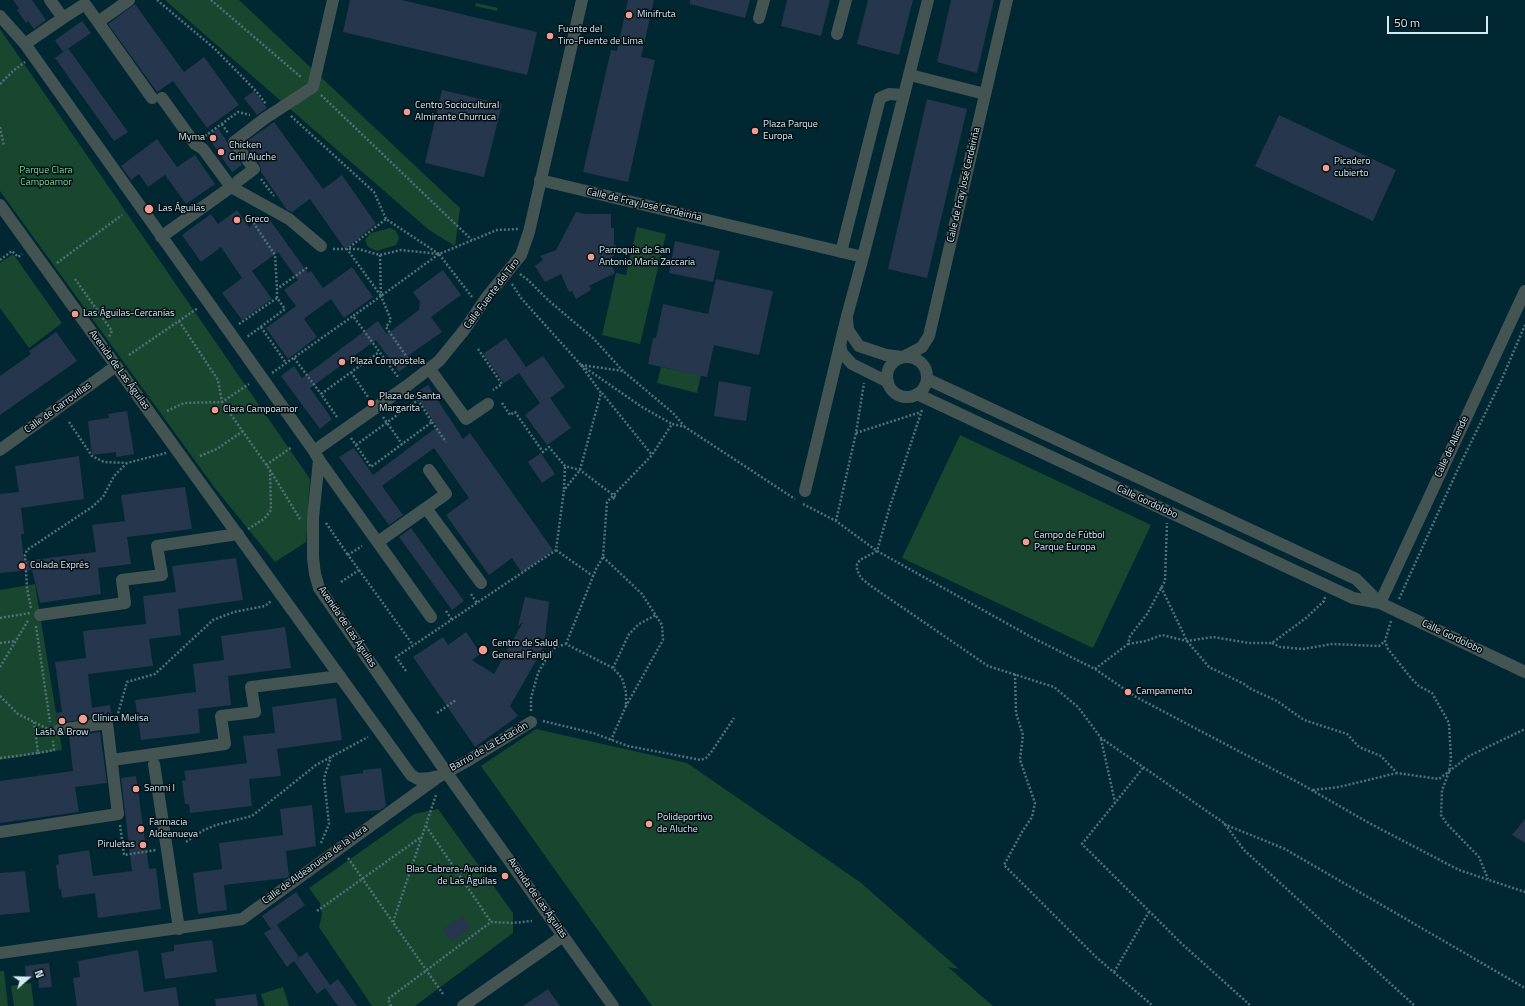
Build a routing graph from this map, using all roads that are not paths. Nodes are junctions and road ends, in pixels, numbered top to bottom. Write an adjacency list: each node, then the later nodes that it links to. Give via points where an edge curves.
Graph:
1 (50, 0): 10 (street)
2 (129, 0): 12 (street)
3 (333, 0): 19 (street, via 313,87 234,142 254,169)
4 (582, 0): 18 (street, Calle Fuente del Tiro)
5 (764, 0): 11 (street)
6 (846, 0): 13 (street)
7 (928, 0): 15 (street)
8 (1007, 0): 16 (street, Calle de Fray José Cerdeiriña)
9 (0, 16): 14 (street)
10 (63, 18): 12 (street, via 85,4); 14 (street)
11 (760, 18)
12 (98, 22): 19 (street, via 195,144 203,149)
13 (837, 34)
14 (25, 44): 21 (street)
15 (910, 75): 16 (street); 17 (street)
16 (985, 94): 28 (street, Calle de Fray José Cerdeiriña, via 929,336 922,347)
17 (903, 96): 23 (street, via 889,94 880,98); 24 (street)
18 (540, 180): 23 (street, Calle de Fray José Cerdeiriña); 30 (street, Calle Fuente del Tiro, via 521,255 465,329)
19 (235, 184): 21 (street); 22 (street, via 289,218)
20 (0, 205): 29 (street, Avenida de Las Águilas)
21 (161, 237): 36 (street)
22 (327, 248)
23 (841, 252): 24 (street, Calle de Fray José Cerdeiriña)
24 (863, 257): 26 (street)
25 (1525, 291): 43 (street, Calle de Allende)
26 (847, 316): 27 (street); 28 (street, via 848,330 859,346 886,355)
27 (840, 345): 32 (street, via 846,359); 38 (street)
28 (902, 357): 31 (street, via 909,356 921,362); 32 (street, via 888,370)
29 (116, 366): 35 (street, Calle de Garrovillas); 40 (street, Avenida de Las Águilas)
30 (429, 368): 34 (street, via 466,419); 36 (street, Calle Fuente del Tiro)
31 (927, 379): 33 (street); 43 (street, Calle Gordolobo, via 1356,579)
32 (888, 382): 33 (street, via 890,388 900,395)
33 (921, 396): 43 (street, Calle Gordolobo, via 1329,587 1354,598)
34 (488, 404)
35 (0, 450)
36 (316, 456): 41 (street); 52 (street, Avenida de Las Águilas, via 312,552 319,588)
37 (429, 470): 39 (street, via 446,494)
38 (805, 491)
39 (426, 508): 41 (street); 42 (street)
40 (241, 533): 45 (street, via 157,546 162,575 122,580 125,603); 47 (street, Avenida de Las Águilas)
41 (378, 542): 44 (street)
42 (481, 583)
43 (1380, 603): 46 (street, Calle Gordolobo)
44 (431, 616)
45 (35, 617)
46 (1525, 672)
47 (340, 676): 50 (street, via 251,687 255,712 221,716 225,744); 52 (street, Avenida de Las Águilas, via 411,775 418,779)
48 (531, 722): 52 (street, Barrio de La Estación)
49 (55, 730): 50 (street, via 108,723)
50 (112, 760): 53 (street, via 118,814)
51 (154, 764): 54 (street)
52 (443, 774): 54 (street, Calle de Aldeanueva de la Vera, via 242,919); 55 (street, Avenida de Las Águilas)
53 (0, 832)
54 (179, 929): 56 (street, Calle de Aldeanueva de la Vera)
55 (563, 936): 57 (street); 58 (street, Avenida de Las Águilas)
56 (0, 952)
57 (463, 1006)
58 (613, 1006)

